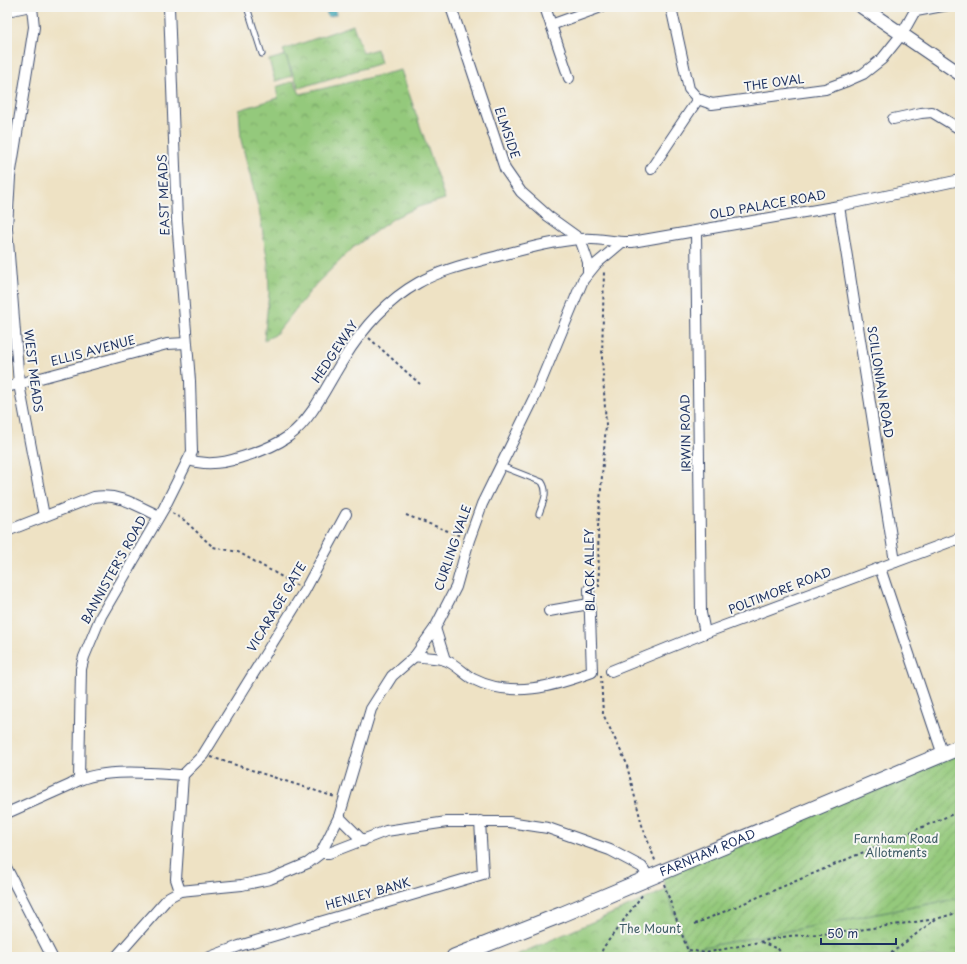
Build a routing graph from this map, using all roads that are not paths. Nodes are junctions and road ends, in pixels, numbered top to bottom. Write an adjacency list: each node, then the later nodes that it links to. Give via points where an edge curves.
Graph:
1 (26, 7): 12 (street)
2 (32, 7): 24 (street, WEST MEADS, via 34,27 10,177)
3 (169, 7): 29 (street, EAST MEADS, via 177,220)
4 (247, 7): 15 (lane)
5 (451, 7): 26 (street, ELMSIDE, via 505,169 521,192)
6 (545, 7): 13 (street)
7 (601, 7): 13 (street)
8 (671, 7): 18 (street, via 689,89)
9 (862, 7): 14 (street)
10 (951, 7): 11 (lane)
11 (916, 10): 14 (street, THE OVAL)
12 (7, 11)
13 (551, 25): 17 (street)
14 (902, 34): 16 (street); 18 (street, THE OVAL, via 873,67 825,89 712,104)
15 (262, 54)
16 (960, 74)
17 (569, 78)
18 (698, 99): 21 (street)
19 (893, 119): 20 (street, via 932,112)
20 (960, 129)
21 (651, 169)
22 (960, 180): 23 (street, OLD PALACE ROAD)
23 (839, 206): 25 (street, OLD PALACE ROAD); 41 (street, SCILLONIAN ROAD)
24 (7, 228): 31 (street, WEST MEADS)
25 (696, 232): 27 (street, OLD PALACE ROAD); 47 (street, IRWIN ROAD, via 701,613)
26 (580, 239): 27 (street, OLD PALACE ROAD); 28 (street, via 588,262); 33 (street, HEDGEWAY, via 466,265 419,282 392,300 362,332 308,415 289,436 275,445 237,459 208,464)
27 (621, 243): 28 (street, CURLING VALE)
28 (588, 272): 34 (street, CURLING VALE, via 534,398)
29 (186, 343): 30 (street, EAST MEADS); 31 (street, ELLIS AVENUE, via 167,344)
30 (190, 381): 33 (street, BANNISTER'S ROAD, via 192,443)
31 (19, 384): 32 (street, ELLIS AVENUE); 38 (street, WEST MEADS)
32 (7, 387)
33 (189, 460): 35 (street, BANNISTER'S ROAD)
34 (501, 466): 37 (lane, via 542,482 546,494); 46 (street, CURLING VALE, via 482,504 456,587)
35 (162, 512): 38 (street, via 119,497 105,496 94,497); 54 (street, BANNISTER'S ROAD, via 101,616 84,657 81,669)
36 (346, 514): 53 (street, VICARAGE GATE, via 305,590 203,754)
37 (539, 514)
38 (44, 516): 39 (street)
39 (7, 531)
40 (960, 538): 41 (street, POLTIMORE ROAD)
41 (895, 562): 42 (street, POLTIMORE ROAD)
42 (880, 568): 47 (street, POLTIMORE ROAD); 52 (street)
43 (589, 589): 44 (street)
44 (589, 604): 45 (street); 49 (street, via 592,672 540,688 510,689 498,688 474,679)
45 (549, 611)
46 (435, 628): 48 (street, CURLING VALE); 49 (street)
47 (705, 633): 50 (street, POLTIMORE ROAD)
48 (415, 656): 49 (street); 56 (street, CURLING VALE, via 392,676 372,708)
49 (445, 660)
50 (606, 672)
51 (960, 747): 52 (main road, FARNHAM ROAD)
52 (943, 754): 61 (main road, FARNHAM ROAD)
53 (183, 775): 54 (street, via 128,772); 62 (street, via 176,879)
54 (79, 779): 55 (street)
55 (7, 813)
56 (339, 817): 58 (street); 59 (street, CURLING VALE)
57 (480, 821): 58 (street, via 447,822 386,832); 61 (street, via 548,828 610,850 642,867); 65 (street, HENLEY BANK, via 483,874 239,946)
58 (362, 841): 59 (street, via 329,853)
59 (322, 853): 62 (street, via 293,871 270,879 242,885)
60 (7, 869): 63 (street)
61 (651, 880): 66 (main road, FARNHAM ROAD)
62 (180, 891): 64 (street, via 169,897)
63 (52, 957)
64 (116, 957)
65 (210, 957)
66 (454, 957)

